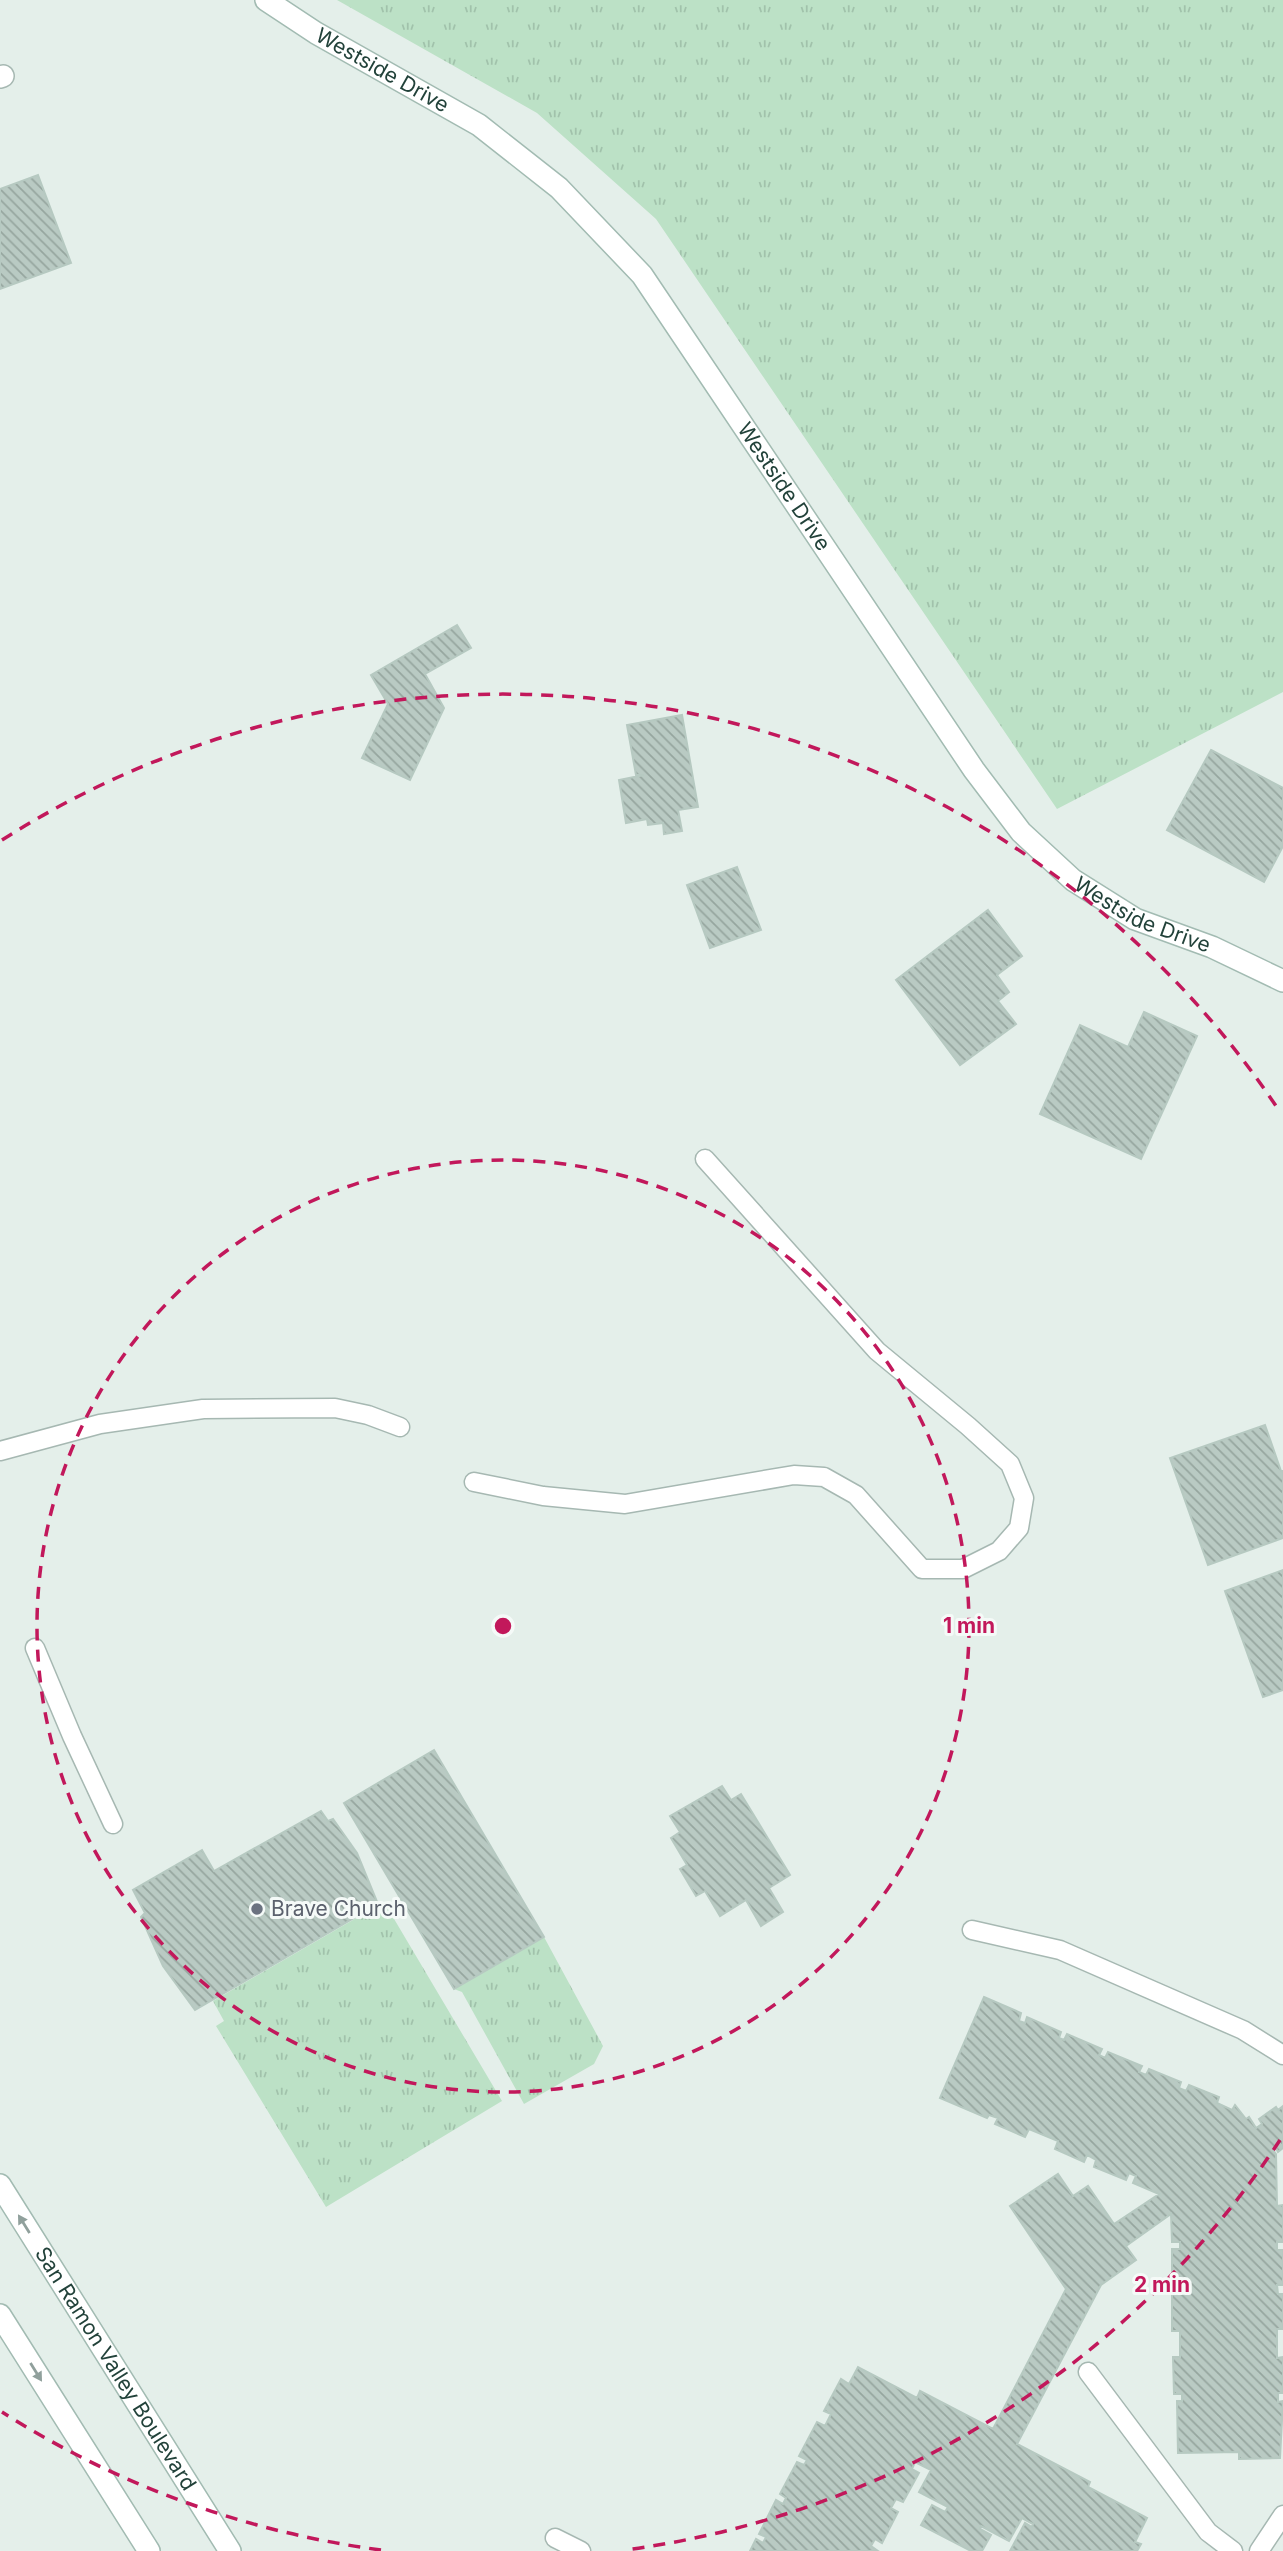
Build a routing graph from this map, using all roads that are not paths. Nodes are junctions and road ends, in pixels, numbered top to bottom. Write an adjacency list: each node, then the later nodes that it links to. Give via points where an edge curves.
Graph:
1 (266, 0): 2 (street, Westside Drive, via 479,125 559,188 642,275 974,770 1021,832 1073,880 1135,919 1212,947)
2 (1283, 981)
3 (705, 1159): 6 (lane, via 877,1351 1010,1464 1024,1498 1019,1528 999,1551 963,1569 922,1569 856,1495 824,1477 794,1475 625,1504 543,1496)
4 (400, 1427): 5 (lane, via 335,1408 203,1409 100,1424)
5 (0, 1451)
6 (474, 1482)
7 (35, 1648): 8 (lane)
8 (113, 1824)
9 (972, 1930): 10 (lane, via 1060,1950 1243,2030)
10 (1283, 2055)
11 (0, 2185): 17 (street, San Ramon Valley Boulevard, one-way to 11)
12 (0, 2315): 16 (street, one-way to 16)
13 (1088, 2372): 19 (lane, via 1208,2532)
14 (1283, 2515): 20 (lane)
15 (555, 2538): 18 (lane)
16 (149, 2551)
17 (230, 2551)
18 (581, 2551)
19 (1233, 2551)
20 (1259, 2551)

